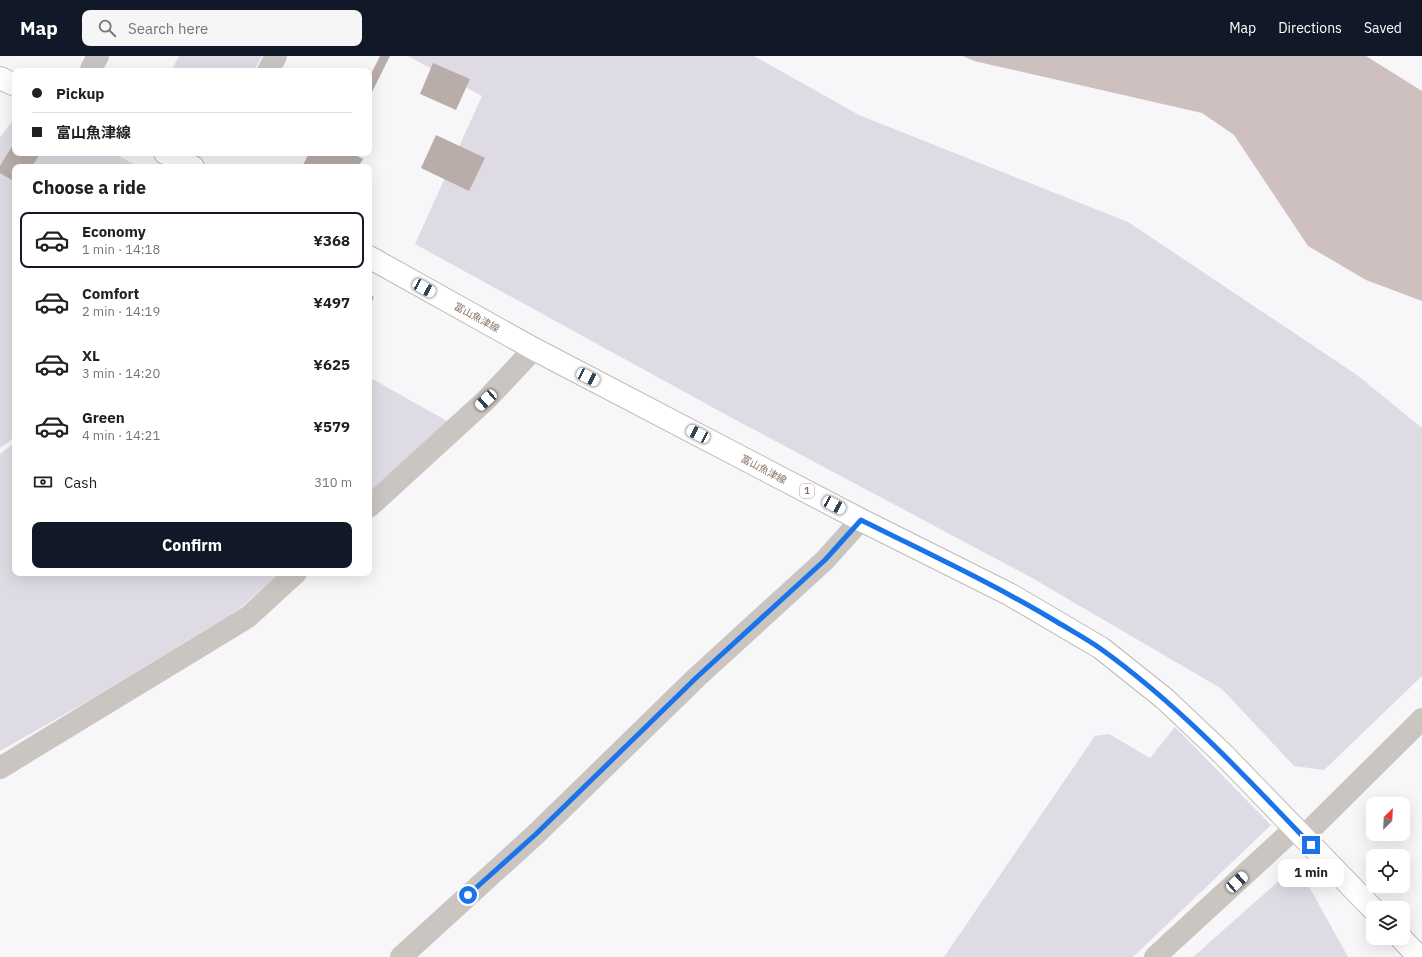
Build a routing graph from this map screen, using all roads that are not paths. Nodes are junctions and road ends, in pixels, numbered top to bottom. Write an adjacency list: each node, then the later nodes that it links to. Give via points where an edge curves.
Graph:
1 (98, 56): 3 (street)
2 (276, 56): 4 (street)
3 (92, 68)
4 (270, 68)
5 (0, 78): 6 (main road)
6 (12, 84)
7 (372, 259): 8 (main road, 富山魚津線 / 1)
8 (534, 349): 9 (street, via 486,400); 10 (main road, 富山魚津線 / 1)
9 (372, 504)
10 (861, 520): 14 (main road, 富山魚津線 / 1, via 1009,594 1100,648 1165,700 1223,754); 17 (street, via 825,560 697,677 536,834)
11 (293, 576): 13 (street, via 248,617)
12 (1422, 719): 14 (street)
13 (0, 768)
14 (1303, 837): 15 (main road, 富山魚津線 / 1); 18 (street)
15 (1366, 902)
16 (1408, 945): 19 (main road)
17 (401, 957)
18 (1155, 957)
19 (1419, 957)

